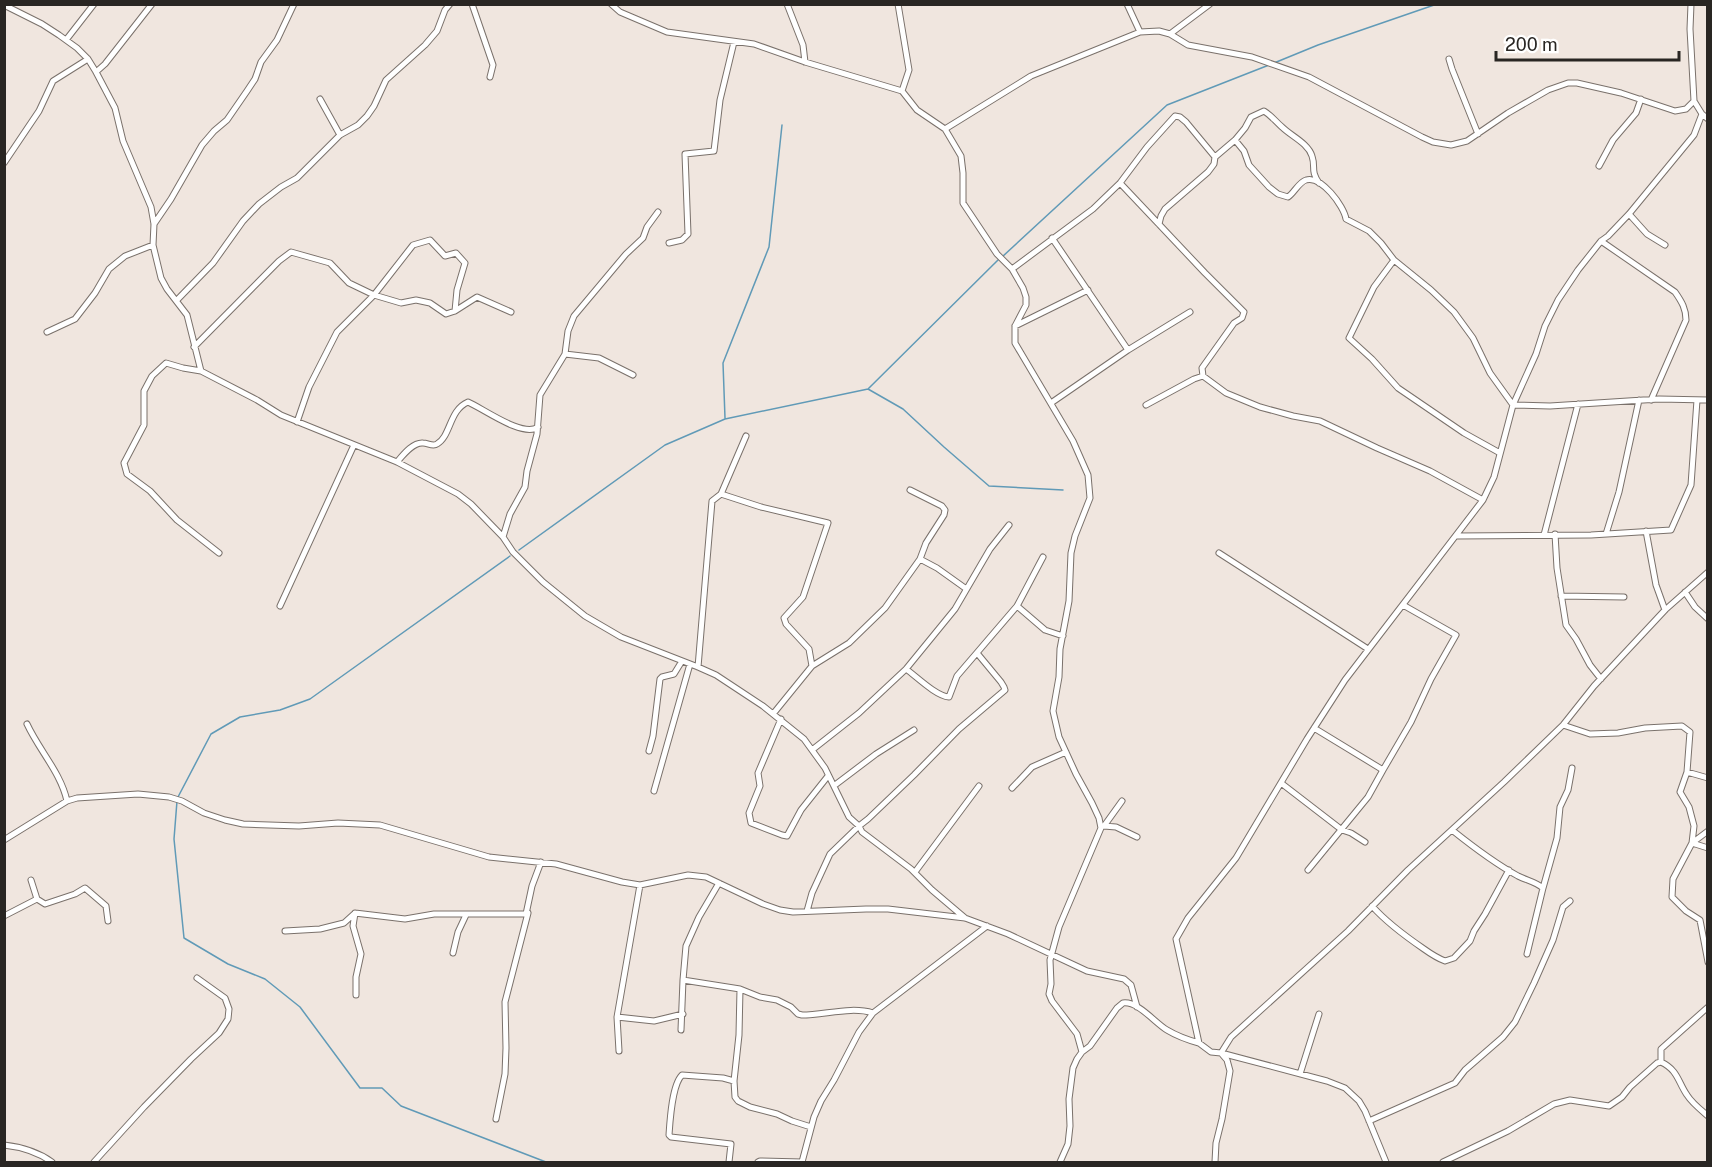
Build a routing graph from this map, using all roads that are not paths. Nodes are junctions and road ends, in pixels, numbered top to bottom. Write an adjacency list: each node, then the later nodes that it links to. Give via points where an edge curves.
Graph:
1 (94, 4): 15 (street)
2 (152, 4): 20 (street)
3 (294, 4): 39 (street, via 248,92 202,145)
4 (450, 4): 30 (street, via 437,31 386,80 367,116)
5 (472, 4): 21 (street, via 493,65)
6 (611, 4): 16 (street, via 620,12 667,32)
7 (787, 4): 19 (street, via 803,45)
8 (898, 4): 22 (street, via 909,70)
9 (1126, 4): 13 (street)
10 (1210, 4): 14 (street)
11 (1691, 4): 25 (street)
12 (4, 5): 15 (street)
13 (1140, 32): 14 (street); 28 (street, via 1031,76)
14 (1170, 34): 29 (street, via 1188,45 1252,57 1309,77 1432,142 1451,145)
15 (66, 40): 17 (street)
16 (734, 42): 19 (street, via 754,44); 43 (street, via 720,100 714,151 685,154 688,234)
17 (88, 59): 20 (street); 33 (street, via 53,81 39,111)
18 (1449, 59): 29 (street)
19 (805, 62): 22 (street)
20 (96, 72): 39 (street, via 115,108)
21 (490, 77)
22 (902, 91): 28 (street, via 917,110)
23 (320, 99): 30 (street)
24 (1641, 99): 25 (street, via 1675,111 1686,109); 29 (street, via 1568,83 1548,90); 34 (street, via 1636,113 1612,140)
25 (1694, 101): 26 (street)
26 (1702, 114): 27 (street); 38 (street, via 1694,135)
27 (1707, 119)
28 (945, 129): 47 (street, via 961,156 963,202 997,254)
29 (1478, 134)
30 (340, 135): 50 (street, via 297,178 243,221 213,263)
31 (1235, 140): 32 (street); 36 (street, via 1250,165 1278,194 1291,196 1305,180); 36 (street, via 1251,117 1264,111 1308,149 1313,157 1313,175)
32 (1215, 157): 35 (street, via 1186,122 1175,116); 40 (street, via 1208,172 1165,209)
33 (4, 163)
34 (1599, 166)
35 (1120, 183): 40 (street); 41 (street)
36 (1319, 184): 46 (street, via 1340,204 1346,219 1369,231)
37 (658, 212): 58 (street, via 643,238 574,316)
38 (1629, 214): 42 (street); 45 (street, via 1647,234)
39 (154, 224): 44 (street)
40 (1159, 224): 61 (street, via 1244,312 1202,368)
41 (1052, 238): 47 (street); 48 (street)
42 (1601, 240): 63 (street, via 1675,292 1686,312); 69 (street, via 1558,300)
43 (669, 243)
44 (153, 245): 50 (street, via 161,278); 55 (street, via 125,256 109,269 75,319)
45 (1665, 245)
46 (1394, 260): 69 (street, via 1454,312); 74 (street, via 1367,299 1348,338 1398,388)
47 (1012, 269): 54 (street, via 1026,297)
48 (1088, 290): 54 (street); 57 (street)
49 (374, 296): 51 (street, via 401,303 430,303 446,314); 51 (street, via 413,245 430,240 446,256 456,253 465,263); 56 (street, via 349,283 330,263 291,252); 70 (street, via 337,332 309,387)
50 (177, 300): 56 (street, via 187,315)
51 (455, 311): 52 (street, via 477,297)
52 (511, 312)
53 (1190, 312): 57 (street)
54 (1015, 326): 66 (street, via 1015,343)
55 (47, 332)
56 (194, 346): 59 (street)
57 (1128, 350): 66 (street)
58 (565, 354): 60 (street, via 599,358); 71 (street, via 540,395)
59 (201, 370): 70 (street); 86 (street, via 166,363 152,376 144,391 144,424 124,463 127,474)
60 (633, 375)
61 (1203, 376): 68 (street); 78 (street, via 1226,393 1260,407 1320,421)
62 (1639, 400): 63 (street); 67 (street); 82 (street)
63 (1651, 400): 64 (street)
64 (1697, 400): 65 (street); 80 (street, via 1691,485 1671,530)
65 (1707, 400)
66 (1051, 403): 100 (street, via 1073,441 1090,489 1071,553)
67 (1578, 404): 69 (street); 83 (street)
68 (1146, 405)
69 (1513, 405): 74 (street)
70 (297, 422): 73 (street)
71 (538, 427): 75 (street, via 525,430 468,402 457,410 438,444 415,445); 85 (street, via 525,487)
72 (746, 436): 77 (street)
73 (354, 445): 75 (street); 96 (street)
74 (1500, 453): 78 (street)
75 (397, 462): 85 (street, via 458,494)
76 (910, 490): 89 (street, via 945,510)
77 (721, 494): 105 (street, via 828,523 803,597 784,618 809,649); 106 (street, via 712,501)
78 (1483, 500): 84 (street)
79 (1009, 525): 91 (street)
80 (1646, 531): 82 (street); 98 (street)
81 (1555, 534): 82 (street); 83 (street); 93 (street)
82 (1606, 534)
83 (1544, 535): 84 (street)
84 (1456, 536): 95 (street)
85 (503, 537): 103 (street, via 543,582 585,616 621,637)
86 (219, 553)
87 (1219, 553): 101 (street)
88 (1043, 557): 97 (street)
89 (920, 559): 91 (street); 105 (street, via 878,615 849,643)
90 (1707, 572): 92 (street)
91 (965, 588): 107 (street, via 955,609)
92 (1685, 592): 98 (street); 99 (street)
93 (1561, 596): 94 (street); 108 (street, via 1566,625)
94 (1624, 597)
95 (1402, 604): 101 (street); 119 (street, via 1456,635)
96 (280, 606)
97 (1017, 606): 100 (street, via 1045,630); 102 (street)
98 (1665, 610): 108 (street)
99 (1707, 619)
100 (1063, 636): 117 (street, via 1053,711)
101 (1368, 649): 113 (street)
102 (977, 653): 107 (street, via 957,676 949,697); 130 (street, via 1005,690)
103 (682, 661): 104 (street); 116 (street, via 674,674 660,679)
104 (690, 664): 106 (street); 127 (street)
105 (812, 666): 109 (street)
106 (698, 667): 109 (street)
107 (906, 669): 115 (street)
108 (1601, 679): 112 (street)
109 (773, 714): 110 (street)
110 (781, 719): 115 (street); 121 (street, via 758,773 760,786 749,813 752,823 788,836 801,810)
111 (27, 724): 128 (street, via 58,776)
112 (1563, 725): 120 (street, via 1590,734 1682,726 1690,732); 133 (street)
113 (1314, 728): 119 (street); 123 (street)
114 (915, 729): 124 (street)
115 (812, 750): 121 (street)
116 (649, 751)
117 (1066, 752): 126 (street, via 1032,767); 131 (street)
118 (1572, 768): 147 (street)
119 (1383, 770): 132 (street)
120 (1687, 772): 122 (street); 138 (street, via 1680,792 1694,826)
121 (828, 776): 124 (street)
122 (1707, 778)
123 (1281, 783): 132 (street); 174 (street, via 1236,858 1176,939)
124 (835, 785): 130 (street, via 849,817)
125 (979, 786): 143 (street)
126 (1012, 788)
127 (654, 791)
128 (67, 801): 136 (street); 140 (street, via 138,794 173,798 204,813 243,824 380,825 489,857)
129 (1122, 801): 131 (street)
130 (858, 826): 143 (street); 151 (street, via 830,854)
131 (1103, 827): 135 (street, via 1116,827); 160 (street, via 1070,899)
132 (1342, 830): 137 (street); 141 (street)
133 (1452, 830): 142 (street); 150 (street)
134 (1707, 831): 138 (street)
135 (1137, 837)
136 (4, 840)
137 (1365, 842)
138 (1692, 843): 139 (street); 162 (street, via 1673,879 1672,897 1700,920)
139 (1707, 848)
140 (541, 862): 146 (street); 153 (street, via 526,914); 182 (street, via 505,1002 505,1074)
141 (1308, 870)
142 (1509, 870): 147 (street); 150 (street, via 1470,941 1454,958 1445,961 1413,943)
143 (915, 872): 155 (street)
144 (31, 880): 148 (street)
145 (719, 883): 146 (street, via 688,875); 151 (street, via 780,910); 164 (street, via 686,946)
146 (640, 885): 172 (street)
147 (1543, 888): 161 (street)
148 (37, 899): 154 (street); 156 (street, via 45,904 85,888 106,906)
149 (1570, 900): 183 (street, via 1563,907 1530,992 1503,1037 1455,1083)
150 (1371, 906): 177 (street, via 1231,1037)
151 (807, 911): 155 (street, via 888,909)
152 (355, 913): 153 (street, via 405,919 434,914); 158 (street, via 344,922 320,929); 166 (street, via 353,926 361,954)
153 (466, 915): 159 (street)
154 (4, 916)
155 (965, 918): 157 (street)
156 (108, 921)
157 (987, 926): 160 (street); 169 (street)
158 (285, 931)
159 (453, 953)
160 (1051, 954): 168 (street, via 1087,971 1124,979 1131,985); 176 (street, via 1049,994 1077,1034)
161 (1527, 954)
162 (1707, 962)
163 (197, 978): 187 (street, via 225,998 228,1019 208,1045)
164 (683, 980): 165 (street); 170 (street)
165 (740, 989): 169 (street, via 777,1000 802,1015 851,1010); 180 (street)
166 (356, 995)
167 (1707, 1006): 178 (street, via 1661,1049)
168 (1137, 1007): 174 (street, via 1180,1037); 176 (street, via 1123,1003)
169 (873, 1013): 184 (street, via 821,1101)
170 (683, 1014): 172 (street, via 654,1021); 173 (street)
171 (1319, 1014): 179 (street)
172 (617, 1017): 175 (street)
173 (681, 1030)
174 (1199, 1043): 177 (street, via 1211,1052)
175 (619, 1051)
176 (1082, 1052): 191 (street, via 1073,1068 1068,1144)
177 (1221, 1053): 179 (street); 192 (street, via 1230,1071)
178 (1661, 1062): 181 (street, via 1678,1077 1687,1096); 194 (street, via 1609,1106 1570,1100 1554,1104 1509,1131)
179 (1300, 1074): 183 (street, via 1345,1088 1359,1101)
180 (734, 1081): 184 (street, via 738,1101); 188 (street, via 679,1077 669,1130 671,1137 731,1144)
181 (1707, 1116)
182 (496, 1119)
183 (1369, 1120): 193 (street)
184 (811, 1127): 190 (street)
185 (4, 1145): 186 (street)
186 (52, 1162)
187 (94, 1162)
188 (729, 1162)
189 (758, 1162): 190 (street)
190 (802, 1162)
191 (1060, 1162)
192 (1215, 1162)
193 (1386, 1162)
194 (1443, 1162)

